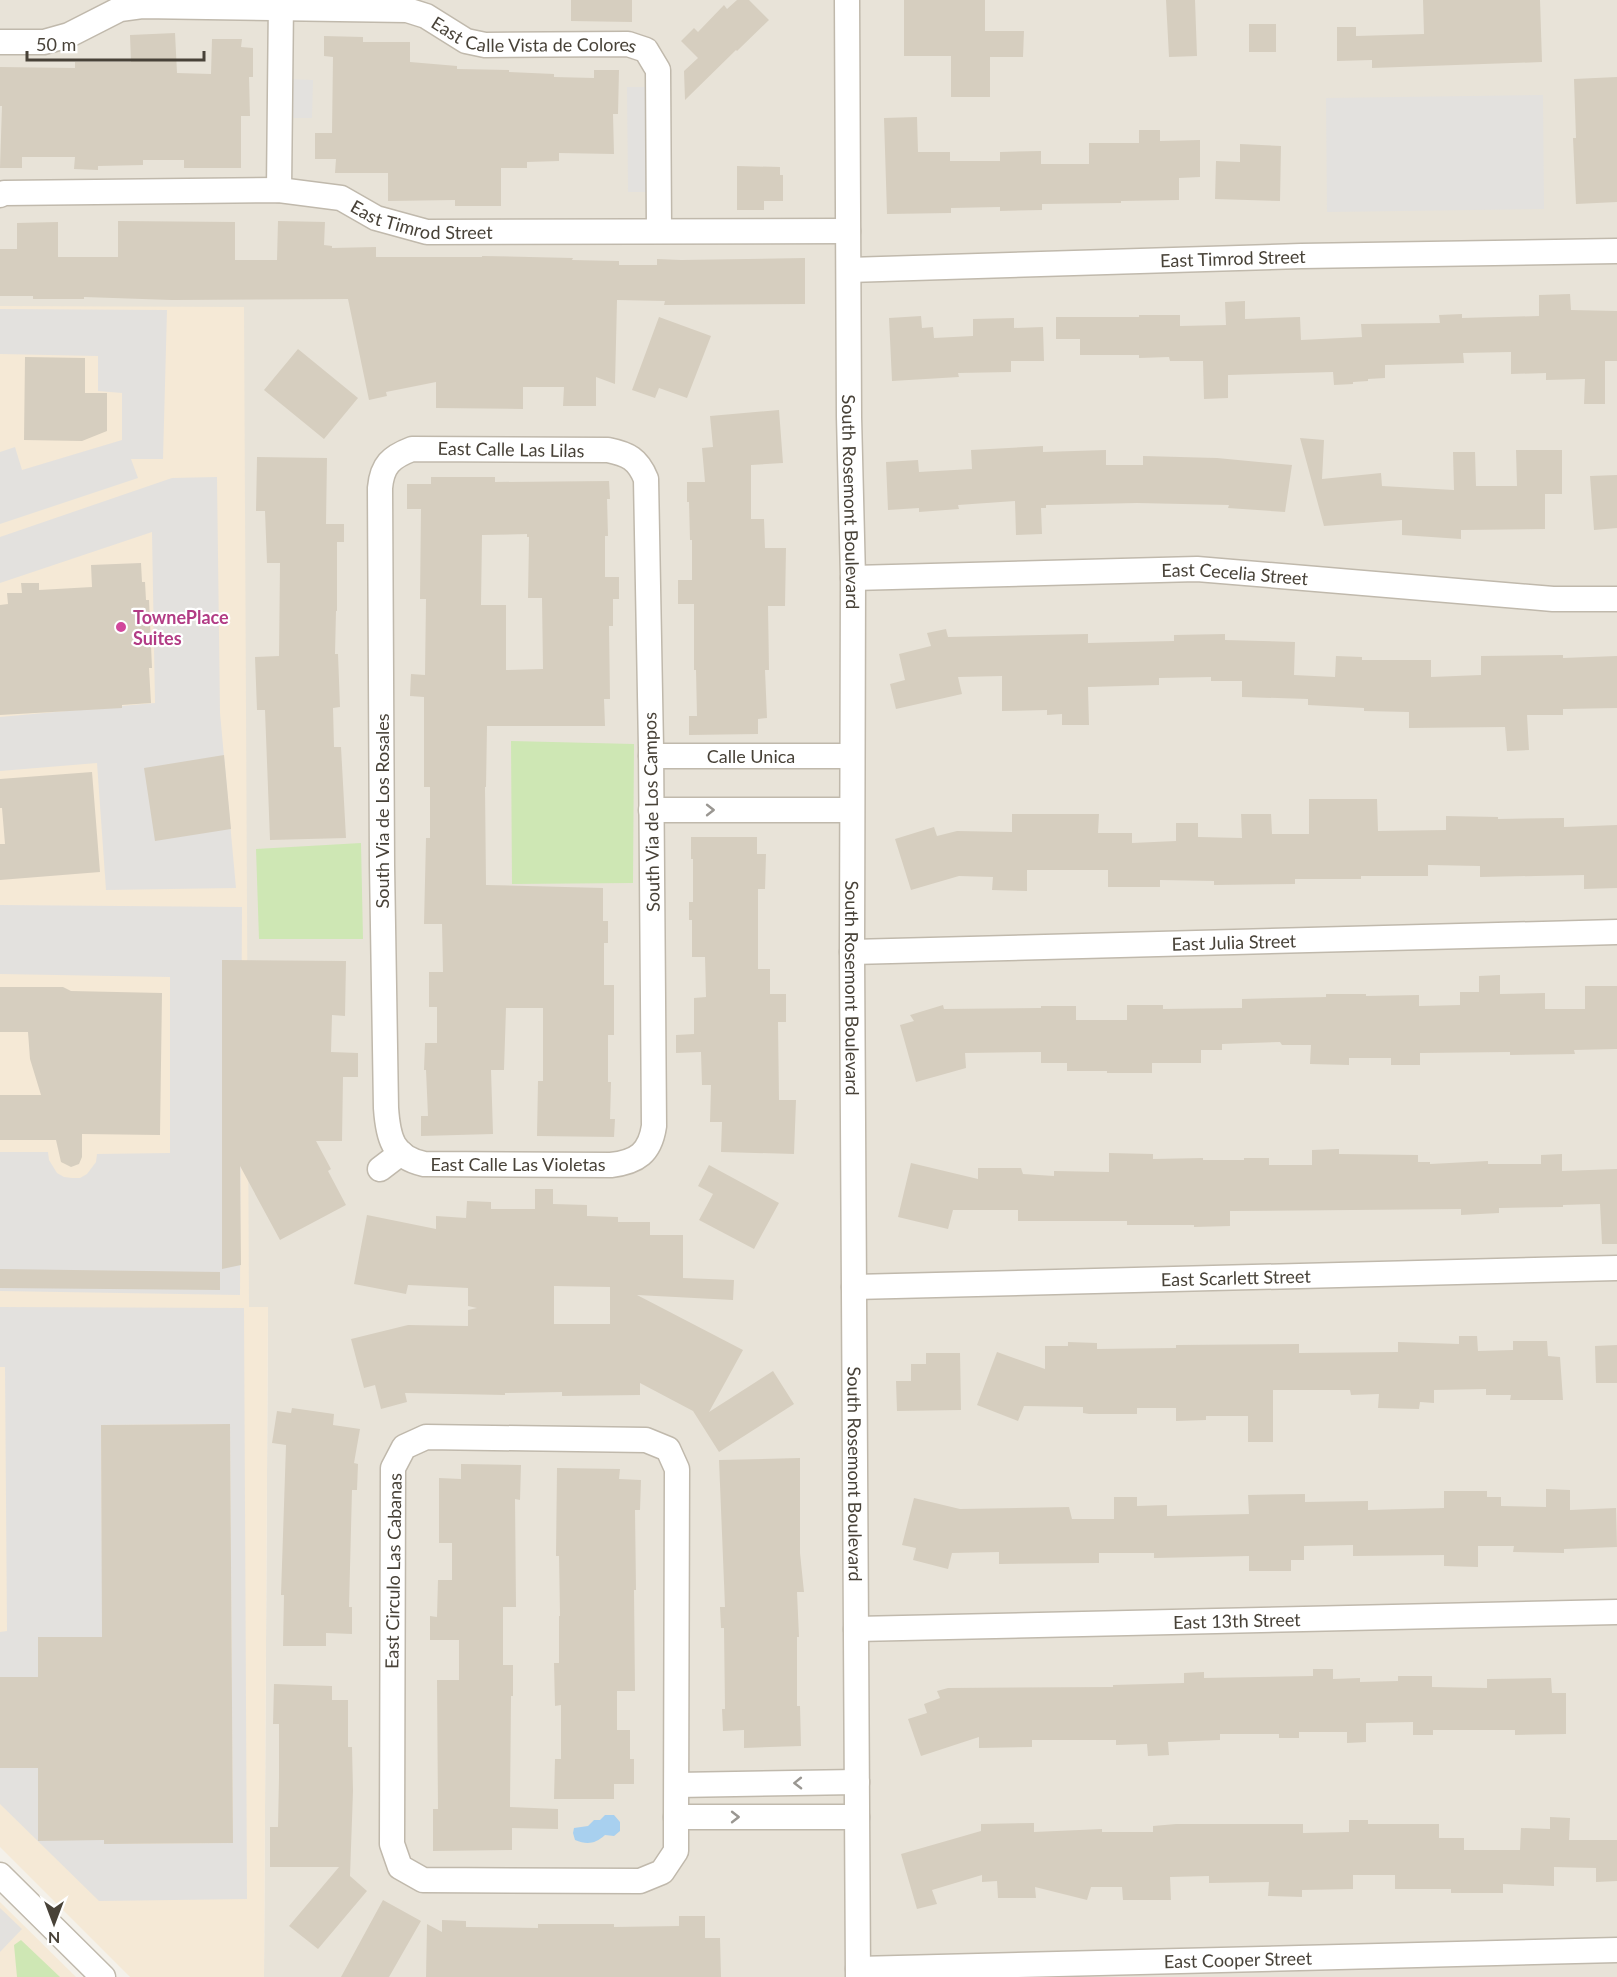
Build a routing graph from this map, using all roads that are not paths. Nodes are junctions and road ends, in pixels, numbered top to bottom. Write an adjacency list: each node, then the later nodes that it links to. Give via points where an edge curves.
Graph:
1 (847, 0): 7 (street, South Rosemont Boulevard)
2 (281, 4): 3 (street, East Calle Vista de Colores, via 142,6 120,9 69,35 44,42); 4 (street); 6 (street, East Calle Vista de Colores, via 407,10 426,16 466,41 486,45 628,44 646,50 658,69)
3 (0, 42)
4 (279, 190): 5 (street, East Timrod Street); 6 (street, East Timrod Street, via 341,198 376,218 427,231)
5 (0, 195)
6 (658, 230): 7 (street, East Timrod Street)
7 (848, 231): 9 (street, South Rosemont Boulevard)
8 (1617, 251): 9 (street, East Timrod Street)
9 (849, 270): 12 (street, South Rosemont Boulevard)
10 (646, 457): 11 (street, East Calle Las Lilas, via 608,450 412,449); 14 (street, South Via de Los Campos)
11 (385, 459): 20 (street, South Via de Los Rosales, via 380,488 386,1108 388,1135)
12 (853, 578): 13 (street, East Cecelia Street, via 1197,569 1554,599); 15 (street, South Rosemont Boulevard)
13 (1617, 599)
14 (651, 756): 15 (street, Calle Unica); 16 (street, South Via de Los Campos)
15 (851, 756): 17 (street, South Rosemont Boulevard)
16 (651, 810): 17 (street, one-way to 17); 21 (street, South Via de Los Campos, via 654,1126)
17 (851, 810): 19 (street, South Rosemont Boulevard)
18 (1617, 932): 19 (street, East Julia Street)
19 (852, 952): 24 (street, South Rosemont Boulevard)
20 (401, 1153): 21 (street, East Calle Las Violetas, via 412,1161 433,1165); 22 (street)
21 (644, 1164)
22 (380, 1168)
23 (1617, 1268): 24 (street, East Scarlett Street)
24 (854, 1287): 26 (street, South Rosemont Boulevard)
25 (1617, 1612): 26 (street, East 13th Street)
26 (856, 1629): 27 (street, South Rosemont Boulevard)
27 (857, 1782): 28 (street, one-way to 28); 30 (street, South Rosemont Boulevard)
28 (676, 1785): 29 (street, East Circulo Las Cabanas); 29 (street, East Circulo Las Cabanas, via 677,1469 668,1449 646,1440 450,1437 426,1437 404,1448 393,1468 392,1844 400,1867 423,1880 640,1881 662,1872 676,1851)
29 (676, 1817): 30 (street, one-way to 30)
30 (857, 1817): 33 (street, South Rosemont Boulevard)
31 (0, 1875): 34 (street)
32 (1617, 1950): 33 (street, East Cooper Street)
33 (858, 1973)
34 (103, 1977)

